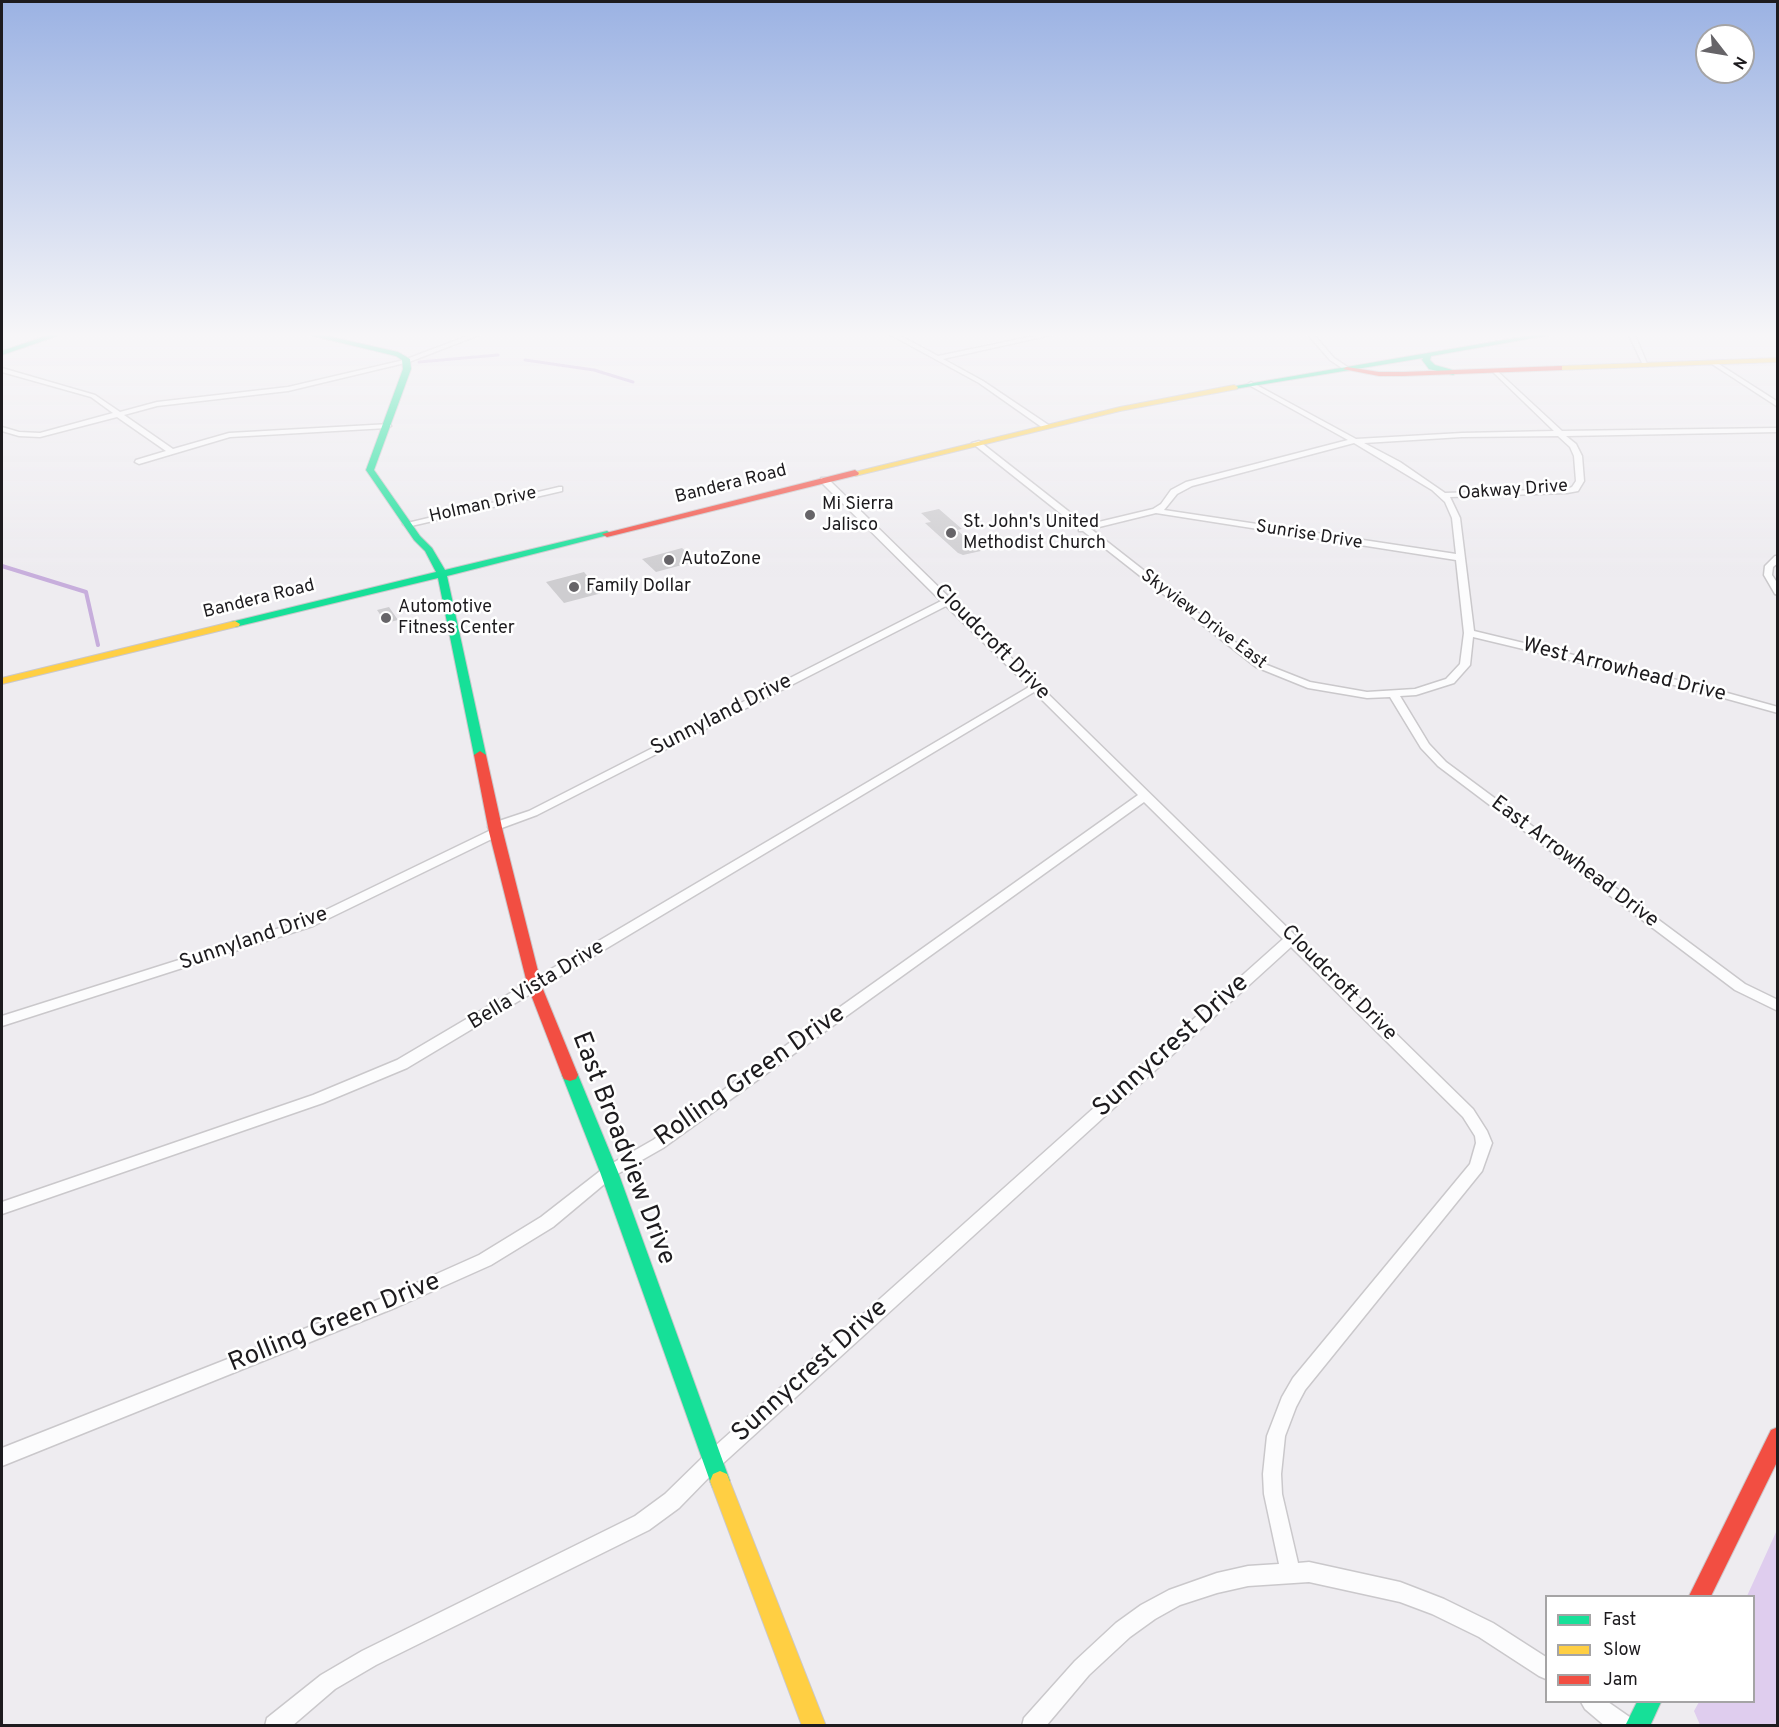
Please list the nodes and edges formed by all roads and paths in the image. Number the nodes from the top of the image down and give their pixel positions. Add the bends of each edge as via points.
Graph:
1 (112, 416) edge
2 (120, 416) edge
3 (391, 416) edge
4 (1031, 416) edge
5 (1097, 416) edge
6 (1308, 416) edge
7 (1543, 416) edge
8 (387, 426) junction
9 (1046, 426) junction
10 (2, 429) edge
11 (1778, 430) edge
12 (1563, 434) junction
13 (1354, 441) junction
14 (976, 443) junction
15 (172, 452) junction
16 (139, 462) dead end
17 (824, 480) junction
18 (559, 489) dead end
19 (1443, 495) junction
20 (1156, 511) junction
21 (407, 524) junction
22 (1082, 529) junction
23 (1462, 558) junction
24 (1778, 558) edge
25 (442, 574) junction
26 (1778, 592) edge
27 (948, 601) junction
28 (1469, 633) junction
29 (2, 681) edge
30 (1036, 687) junction
31 (1394, 695) junction
32 (1778, 710) edge
33 (1146, 795) junction
34 (495, 830) junction
35 (1292, 939) junction
36 (535, 987) junction
37 (1778, 1006) edge
38 (2, 1021) edge
39 (609, 1172) junction
40 (2, 1208) edge
41 (1778, 1437) edge
42 (2, 1457) edge
43 (712, 1461) junction
44 (1290, 1572) junction
45 (1700, 1595) edge
46 (1545, 1668) edge
47 (1595, 1703) edge
48 (1648, 1703) edge
49 (275, 1725) edge
50 (814, 1725) edge
51 (1032, 1725) edge
52 (1623, 1725) edge
53 (1637, 1725) edge

1 - 10 street via 40,435
2 - 15 street
3 - 8 main road
4 - 9 street
5 - 9 main road, Bandera Road
6 - 13 street
7 - 12 street, Oakway Drive
8 - 15 street via 229,435
8 - 21 main road, East Broadview Drive via 370,470
9 - 14 main road, Bandera Road
11 - 12 street
12 - 13 street
12 - 19 street, Oakway Drive via 1578,456 1581,477 1575,489
13 - 19 street
13 - 20 street via 1189,484 1174,492
14 - 17 main road, Bandera Road
14 - 22 street, Skyview Drive East
15 - 16 street
17 - 25 main road, Bandera Road
17 - 27 street, Cloudcroft Drive
18 - 21 street, Holman Drive
19 - 23 street, Skyview Drive East via 1456,518
20 - 22 street
20 - 23 street, Sunrise Drive
21 - 25 main road, East Broadview Drive via 429,550
22 - 31 street, Skyview Drive East via 1259,665 1287,678 1336,691
23 - 28 street, Skyview Drive East
24 - 26 street via 1769,566 1768,574
25 - 29 main road, Bandera Road
25 - 34 main road, East Broadview Drive
27 - 30 street, Cloudcroft Drive
27 - 34 street, Sunnyland Drive
28 - 31 street, Skyview Drive East via 1465,665 1450,681 1428,690
28 - 32 street, West Arrowhead Drive
30 - 33 street, Cloudcroft Drive
30 - 36 street, Bella Vista Drive
31 - 37 street, East Arrowhead Drive via 1425,746 1442,764 1740,987
33 - 35 street, Cloudcroft Drive
33 - 39 street, Rolling Green Drive via 658,1144
34 - 36 main road, East Broadview Drive
34 - 38 street, Sunnyland Drive via 309,924
35 - 43 street, Sunnycrest Drive
35 - 44 street, Cloudcroft Drive via 1468,1113 1484,1143 1478,1167 1299,1384 1288,1403 1276,1436 1272,1474
36 - 39 main road, East Broadview Drive
36 - 40 street, Bella Vista Drive via 419,1054 318,1099
39 - 42 street, Rolling Green Drive via 547,1222 448,1278
39 - 43 main road, East Broadview Drive
41 - 45 main road
43 - 49 street, Sunnycrest Drive via 672,1501 642,1523 369,1658 328,1683
43 - 50 main road, East Broadview Drive
44 - 46 street via 1363,1582 1437,1606 1486,1630
44 - 51 street via 1217,1583 1176,1597 1149,1612 1082,1668
47 - 52 street
48 - 53 main road

